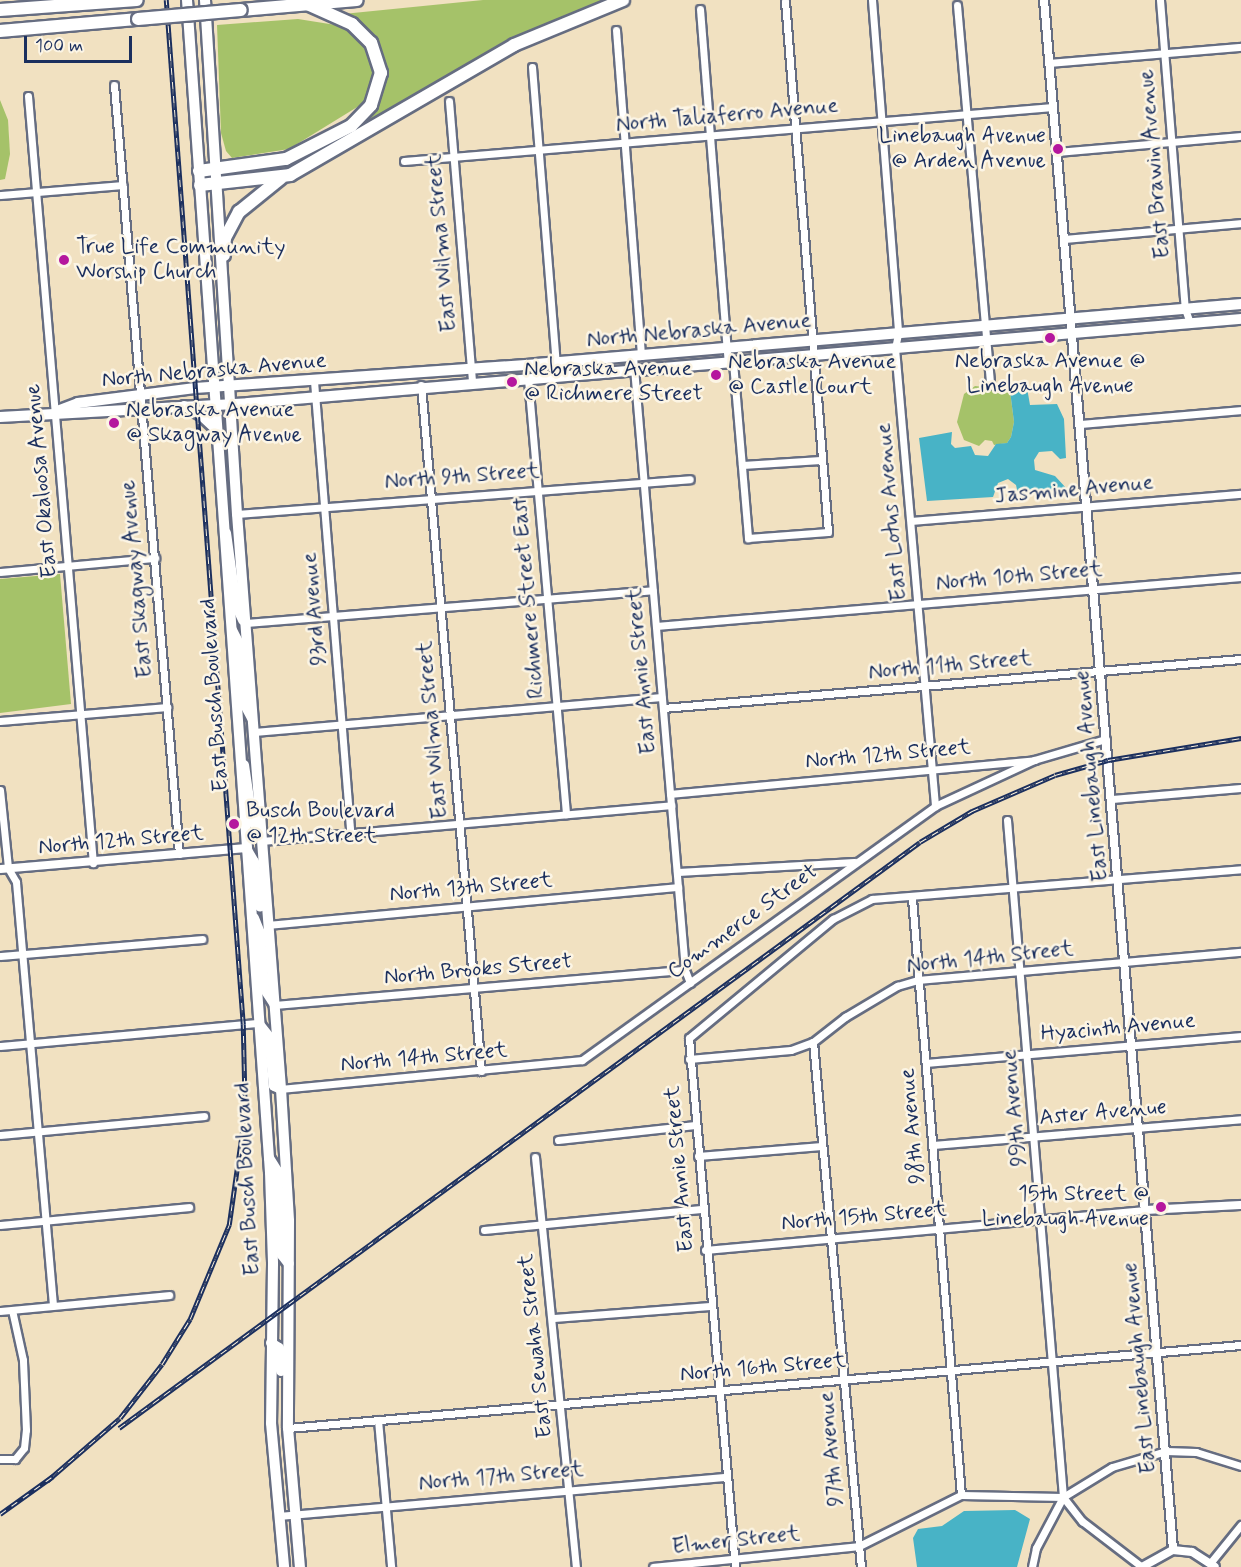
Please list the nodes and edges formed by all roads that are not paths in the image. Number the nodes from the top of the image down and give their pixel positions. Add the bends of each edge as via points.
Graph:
1 (137, 0) edge
2 (187, 0) edge
3 (205, 0) edge
4 (357, 0) edge
5 (623, 0) edge
6 (872, 0) edge
7 (1044, 0) edge
8 (1160, 0) edge
9 (785, 1) edge
10 (307, 4) junction
11 (957, 6) dead end
12 (699, 9) dead end
13 (0, 10) edge
14 (616, 30) dead end
15 (0, 31) edge
16 (1241, 47) edge
17 (1164, 54) junction
18 (1049, 63) junction
19 (532, 67) dead end
20 (114, 85) dead end
21 (28, 96) dead end
22 (449, 101) dead end
23 (1053, 107) junction
24 (967, 114) junction
25 (882, 121) junction
26 (795, 128) junction
27 (710, 136) junction
28 (1241, 136) edge
29 (1172, 142) junction
30 (625, 143) junction
31 (539, 150) junction
32 (1057, 152) junction
33 (453, 157) junction
34 (404, 161) dead end
35 (217, 170) junction
36 (199, 171) junction
37 (283, 177) junction
38 (218, 183) junction
39 (123, 185) junction
40 (200, 185) junction
41 (36, 192) junction
42 (0, 195) edge
43 (1241, 222) edge
44 (1179, 228) junction
45 (1065, 238) junction
46 (224, 255) junction
47 (1241, 304) edge
48 (1185, 309) junction
49 (1070, 319) junction
50 (1241, 319) edge
51 (1190, 323) junction
52 (985, 326) junction
53 (1071, 333) junction
54 (898, 334) junction
55 (986, 340) junction
56 (813, 341) junction
57 (727, 348) junction
58 (895, 348) junction
59 (814, 355) junction
60 (637, 356) junction
61 (731, 362) junction
62 (556, 363) junction
63 (471, 369) junction
64 (634, 370) junction
65 (404, 373) junction
66 (557, 377) junction
67 (528, 379) junction
68 (314, 381) junction
69 (472, 382) junction
70 (421, 385) junction
71 (990, 385) dead end
72 (215, 388) junction
73 (231, 388) junction
74 (365, 391) junction
75 (139, 395) junction
76 (315, 397) junction
77 (215, 403) junction
78 (232, 404) junction
79 (180, 405) junction
80 (139, 409) junction
81 (1241, 411) edge
82 (54, 412) junction
83 (0, 417) edge
84 (1080, 424) junction
85 (217, 430) junction
86 (821, 460) junction
87 (742, 465) junction
88 (690, 479) dead end
89 (644, 482) junction
90 (538, 489) junction
91 (1241, 494) edge
92 (432, 498) junction
93 (324, 506) junction
94 (1087, 507) junction
95 (220, 513) junction
96 (237, 513) junction
97 (911, 521) junction
98 (155, 558) junction
99 (68, 565) junction
100 (0, 572) edge
101 (1241, 577) edge
102 (1093, 589) junction
103 (653, 590) junction
104 (547, 598) junction
105 (918, 603) junction
106 (441, 607) junction
107 (334, 616) junction
108 (246, 623) junction
109 (229, 626) junction
110 (656, 626) junction
111 (1241, 659) edge
112 (1101, 671) junction
113 (924, 686) junction
114 (662, 697) junction
115 (167, 706) junction
116 (556, 706) junction
117 (663, 708) junction
118 (81, 714) junction
119 (450, 715) junction
120 (0, 721) edge
121 (343, 725) junction
122 (254, 727) junction
123 (1106, 739) junction
124 (239, 750) junction
125 (1034, 760) junction
126 (932, 769) junction
127 (1241, 788) edge
128 (0, 790) edge
129 (670, 794) junction
130 (1112, 799) junction
131 (671, 805) junction
132 (935, 806) junction
133 (566, 814) junction
134 (1007, 820) dead end
135 (459, 824) junction
136 (350, 833) junction
137 (262, 841) junction
138 (246, 848) junction
139 (179, 854) junction
140 (855, 862) junction
141 (93, 863) junction
142 (4, 869) edge
143 (1241, 869) edge
144 (677, 872) junction
145 (1119, 880) junction
146 (678, 887) junction
147 (1014, 889) junction
148 (912, 898) junction
149 (467, 907) junction
150 (250, 910) junction
151 (268, 925) junction
152 (202, 939) dead end
153 (1241, 952) edge
154 (23, 955) junction
155 (0, 956) edge
156 (1125, 962) junction
157 (685, 970) junction
158 (1022, 972) junction
159 (918, 980) junction
160 (690, 983) junction
161 (474, 989) junction
162 (275, 1005) junction
163 (259, 1023) junction
164 (1241, 1036) edge
165 (813, 1042) junction
166 (30, 1043) junction
167 (1131, 1045) junction
168 (0, 1046) edge
169 (1028, 1054) junction
170 (689, 1059) junction
171 (926, 1063) junction
172 (570, 1064) joint
173 (481, 1071) junction
174 (281, 1089) junction
175 (204, 1116) dead end
176 (1241, 1119) edge
177 (695, 1125) junction
178 (1138, 1128) junction
179 (38, 1132) junction
180 (0, 1136) edge
181 (1035, 1136) junction
182 (558, 1140) dead end
183 (933, 1145) junction
184 (822, 1146) junction
185 (698, 1156) junction
186 (535, 1157) dead end
187 (268, 1158) junction
188 (1241, 1205) edge
189 (189, 1207) dead end
190 (701, 1209) junction
191 (1145, 1210) junction
192 (1042, 1220) junction
193 (46, 1221) junction
194 (540, 1224) junction
195 (0, 1225) edge
196 (939, 1228) junction
197 (484, 1230) dead end
198 (832, 1238) junction
199 (705, 1250) junction
200 (290, 1264) junction
201 (169, 1295) dead end
202 (53, 1305) junction
203 (710, 1306) junction
204 (12, 1310) junction
205 (0, 1311) edge
206 (554, 1318) junction
207 (271, 1343) junction
208 (1241, 1345) edge
209 (1157, 1350) junction
210 (1053, 1360) junction
211 (950, 1370) junction
212 (844, 1379) junction
213 (719, 1390) junction
214 (562, 1402) junction
215 (288, 1408) junction
216 (378, 1420) junction
217 (288, 1428) junction
218 (1166, 1451) junction
219 (0, 1459) edge
220 (1241, 1466) edge
221 (726, 1477) junction
222 (569, 1488) junction
223 (961, 1495) junction
224 (1063, 1497) junction
225 (385, 1505) junction
226 (296, 1514) junction
227 (279, 1516) junction
228 (1241, 1526) edge
229 (859, 1546) junction
230 (1173, 1550) junction
231 (735, 1563) edge
232 (1213, 1564) edge
233 (284, 1567) edge
234 (300, 1567) edge
235 (391, 1567) edge
236 (576, 1567) edge
237 (653, 1567) edge
238 (861, 1567) edge
239 (1032, 1567) edge
240 (1142, 1567) edge

1 - 13 highway
2 - 36 main road, East Busch Boulevard
3 - 35 main road, East Busch Boulevard
4 - 10 highway
5 - 37 highway via 514,45
6 - 25 street, East Lotus Avenue
7 - 18 street, East Linebaugh Avenue
8 - 17 street, East Brawin Avenue
9 - 26 street
10 - 15 highway, bridge
10 - 35 highway via 352,24 371,42 381,73 371,105 351,126 296,155 267,165
11 - 24 street
12 - 27 street
14 - 30 street, East Annie Street
16 - 17 street
17 - 18 street
17 - 29 street, East Brawin Avenue
18 - 23 street, East Linebaugh Avenue
19 - 31 street
20 - 39 street, East Skagway Avenue
21 - 41 street, East Okaloosa Avenue
22 - 33 street, East Wilma Street
23 - 24 street, North Taliaferro Avenue
23 - 32 street, East Linebaugh Avenue
24 - 25 street, North Taliaferro Avenue
24 - 52 street
25 - 26 street, North Taliaferro Avenue
25 - 54 street, East Lotus Avenue
26 - 27 street, North Taliaferro Avenue
26 - 56 street
27 - 30 street, North Taliaferro Avenue
27 - 57 street
28 - 29 street
29 - 32 street
29 - 44 street, East Brawin Avenue
30 - 31 street, North Taliaferro Avenue
30 - 60 street, East Annie Street
31 - 33 street, North Taliaferro Avenue
31 - 62 street
32 - 45 street, East Linebaugh Avenue
33 - 34 street, North Taliaferro Avenue
33 - 63 street, East Wilma Street
35 - 36 highway
35 - 38 main road, East Busch Boulevard
36 - 40 main road, East Busch Boulevard
37 - 38 highway
37 - 46 highway via 239,212 225,238
38 - 40 highway
38 - 46 main road, East Busch Boulevard
39 - 41 street
39 - 75 street, East Skagway Avenue
40 - 72 main road, East Busch Boulevard
41 - 42 street
41 - 82 street, East Okaloosa Avenue
43 - 44 street
44 - 45 street
44 - 48 street, East Brawin Avenue
45 - 49 street, East Linebaugh Avenue
46 - 73 main road, East Busch Boulevard
47 - 48 main road, North Nebraska Avenue
48 - 49 main road, North Nebraska Avenue
48 - 51 street, East Brawin Avenue
49 - 52 main road, North Nebraska Avenue
49 - 53 street, East Linebaugh Avenue
50 - 51 main road, North Nebraska Avenue
51 - 53 main road, North Nebraska Avenue
52 - 54 main road, North Nebraska Avenue
52 - 55 street
53 - 55 main road, North Nebraska Avenue
53 - 84 street, East Linebaugh Avenue
54 - 56 main road, North Nebraska Avenue
54 - 58 street, East Lotus Avenue
55 - 58 main road, North Nebraska Avenue
55 - 71 street
56 - 57 main road, North Nebraska Avenue
56 - 59 street
57 - 60 main road, North Nebraska Avenue
57 - 61 street
58 - 59 main road, North Nebraska Avenue
58 - 97 street, East Lotus Avenue
59 - 61 main road, North Nebraska Avenue
59 - 86 street
60 - 62 main road, North Nebraska Avenue
60 - 64 street, East Annie Street
61 - 64 main road, North Nebraska Avenue
61 - 87 street
62 - 63 main road, North Nebraska Avenue
62 - 66 street
63 - 65 main road, North Nebraska Avenue
63 - 69 street, East Wilma Street
64 - 66 main road, North Nebraska Avenue
64 - 89 street, East Annie Street
65 - 68 main road, North Nebraska Avenue
65 - 74 main road via 399,380 370,386
66 - 67 main road, North Nebraska Avenue
67 - 69 main road, North Nebraska Avenue
67 - 90 street, Richmere Street East
68 - 73 main road, North Nebraska Avenue
68 - 76 street, 93rd Avenue
69 - 70 main road, North Nebraska Avenue
70 - 74 main road, North Nebraska Avenue
70 - 92 street, East Wilma Street
72 - 73 main road, North Nebraska Avenue
72 - 75 main road, North Nebraska Avenue
72 - 77 main road, East Busch Boulevard
73 - 78 main road, East Busch Boulevard
74 - 76 main road, North Nebraska Avenue
75 - 80 street, East Skagway Avenue
75 - 82 main road, North Nebraska Avenue via 78,403
76 - 78 main road, North Nebraska Avenue
76 - 93 street, 93rd Avenue
77 - 78 main road, North Nebraska Avenue
77 - 79 main road, North Nebraska Avenue
77 - 85 main road, East Busch Boulevard
78 - 96 main road, East Busch Boulevard
79 - 80 main road, North Nebraska Avenue
79 - 85 main road via 201,415
80 - 82 main road, North Nebraska Avenue
80 - 98 street, East Skagway Avenue
81 - 84 street
82 - 83 main road, North Nebraska Avenue
82 - 99 street, East Okaloosa Avenue
84 - 94 street, East Linebaugh Avenue
85 - 95 main road, East Busch Boulevard
86 - 87 street
86 - 87 street via 828,532 748,538
88 - 89 street, North 9th Street
89 - 90 street, North 9th Street
89 - 103 street, East Annie Street
90 - 92 street, North 9th Street
90 - 104 street, Richmere Street East
91 - 94 street, Jasmine Avenue
92 - 93 street, North 9th Street
92 - 106 street, East Wilma Street
93 - 96 street, North 9th Street
93 - 107 street, 93rd Avenue
94 - 97 street, Jasmine Avenue
94 - 102 street, East Linebaugh Avenue
95 - 108 main road via 231,547 236,605
95 - 109 main road, East Busch Boulevard
96 - 108 main road, East Busch Boulevard
97 - 105 street, East Lotus Avenue
98 - 99 street
98 - 115 street, East Skagway Avenue
99 - 100 street
99 - 118 street, East Okaloosa Avenue
101 - 102 street, North 10th Street
102 - 105 street, North 10th Street
102 - 112 street, East Linebaugh Avenue
103 - 104 street
103 - 110 street, East Annie Street
104 - 106 street
104 - 116 street, Richmere Street East
105 - 110 street, North 10th Street
105 - 113 street, East Lotus Avenue
106 - 107 street
106 - 119 street, East Wilma Street
107 - 108 street
107 - 121 street, 93rd Avenue
108 - 122 main road, East Busch Boulevard
109 - 122 main road via 239,644 244,705
109 - 124 main road, East Busch Boulevard
110 - 114 street, East Annie Street
111 - 112 street, North 11th Street
112 - 113 street, North 11th Street
112 - 123 street, East Linebaugh Avenue
113 - 117 street, North 11th Street
113 - 126 street, East Lotus Avenue
114 - 116 street
114 - 117 street, East Annie Street
115 - 118 street
115 - 139 street, East Skagway Avenue
116 - 119 street
116 - 133 street, Richmere Street East
117 - 129 street, East Annie Street
118 - 120 street
118 - 141 street, East Okaloosa Avenue
119 - 121 street
119 - 135 street, East Wilma Street
121 - 122 street
121 - 136 street, 93rd Avenue
122 - 137 main road, East Busch Boulevard
123 - 125 street, North 12th Street
123 - 130 street, East Linebaugh Avenue
124 - 137 main road via 248,778 252,819
124 - 138 main road, East Busch Boulevard
125 - 126 street, North 12th Street
125 - 132 street, Commerce Street
126 - 129 street, North 12th Street
126 - 132 street, East Lotus Avenue
127 - 130 street
128 - 142 street
129 - 131 street, East Annie Street
130 - 145 street, East Linebaugh Avenue
131 - 133 street
131 - 144 street, East Annie Street
132 - 140 street, Commerce Street
133 - 135 street
134 - 147 street, 99th Avenue
135 - 136 street
135 - 149 street, East Wilma Street
136 - 137 street
137 - 151 main road, East Busch Boulevard
138 - 139 street, North 12th Street
138 - 150 main road, East Busch Boulevard
138 - 151 main road via 254,862 260,915
139 - 141 street, North 12th Street
140 - 144 street
140 - 160 street, Commerce Street
141 - 142 street, North 12th Street
142 - 154 street via 16,882
143 - 145 street
144 - 146 street, East Annie Street
145 - 147 street
145 - 156 street, East Linebaugh Avenue
146 - 149 street, North 13th Street
146 - 157 street, East Annie Street
147 - 148 street
147 - 158 street, 99th Avenue
148 - 159 street, 98th Avenue
148 - 170 street, East Annie Street via 872,899 833,919 689,1038
149 - 151 street, North 13th Street
149 - 161 street, East Wilma Street
150 - 162 main road via 260,933 264,988
150 - 163 main road, East Busch Boulevard
151 - 162 main road, East Busch Boulevard
152 - 154 street
153 - 156 street, North 14th Street
154 - 155 street
154 - 166 street
156 - 158 street, North 14th Street
156 - 167 street, East Linebaugh Avenue
157 - 160 street, East Annie Street
157 - 161 street, North Brooks Street
158 - 159 street, North 14th Street
158 - 169 street, 99th Avenue
159 - 165 street, North 14th Street via 897,986 845,1017
159 - 171 street, 98th Avenue
160 - 172 street, Commerce Street via 593,1055
161 - 162 street, North Brooks Street
161 - 173 street, East Wilma Street
162 - 174 main road, East Busch Boulevard
163 - 166 street
163 - 174 main road via 270,1042 273,1084
163 - 187 main road, East Busch Boulevard
164 - 167 street, Hyacinth Avenue
165 - 170 street, North 14th Street via 791,1050
165 - 184 street, 97th Avenue
166 - 168 street
166 - 179 street
167 - 169 street, Hyacinth Avenue
167 - 178 street, East Linebaugh Avenue
169 - 171 street, Hyacinth Avenue
169 - 181 street, 99th Avenue
170 - 177 street, East Annie Street
171 - 183 street, 98th Avenue
172 - 173 street, North 14th Street
173 - 174 street, North 14th Street
174 - 200 main road, East Busch Boulevard
175 - 179 street
176 - 178 street, Aster Avenue
177 - 182 street
177 - 185 street, East Annie Street
178 - 181 street, Aster Avenue
178 - 191 street, East Linebaugh Avenue
179 - 180 street
179 - 193 street
181 - 183 street, Aster Avenue
181 - 192 street, 99th Avenue
183 - 196 street, 98th Avenue
184 - 185 street
184 - 198 street, 97th Avenue
185 - 190 street, East Annie Street
186 - 194 street, East Sewaha Street
187 - 200 main road via 277,1171 282,1255
187 - 207 main road, East Busch Boulevard via 273,1264
188 - 191 street, North 15th Street
189 - 193 street
190 - 194 street
190 - 199 street, East Annie Street
191 - 192 street, North 15th Street
191 - 209 street, East Linebaugh Avenue
192 - 196 street, North 15th Street
192 - 210 street, 99th Avenue
193 - 195 street
193 - 202 street
194 - 197 street
194 - 206 street, East Sewaha Street
196 - 198 street, North 15th Street
196 - 211 street, 98th Avenue
198 - 199 street, North 15th Street
198 - 212 street, 97th Avenue
199 - 203 street, East Annie Street
200 - 215 main road, East Busch Boulevard
201 - 202 street
202 - 204 street
203 - 206 street
203 - 213 street, East Annie Street
204 - 205 street
204 - 219 street via 23,1360 26,1430 24,1448 15,1459
206 - 214 street, East Sewaha Street
207 - 215 main road via 279,1348 282,1400
207 - 227 main road, East Busch Boulevard via 271,1423
208 - 209 street, North 16th Street
209 - 210 street, North 16th Street
209 - 218 street, East Linebaugh Avenue
210 - 211 street, North 16th Street
210 - 224 street, 99th Avenue
211 - 212 street, North 16th Street
211 - 223 street, 98th Avenue
212 - 213 street, North 16th Street
212 - 229 street, 97th Avenue
213 - 214 street, North 16th Street
213 - 221 street, East Annie Street
214 - 216 street, North 16th Street
214 - 222 street, East Sewaha Street
215 - 217 main road, East Busch Boulevard
216 - 217 street, North 16th Street
216 - 225 street
217 - 226 main road, East Busch Boulevard
218 - 220 street via 1196,1452
218 - 224 street via 1112,1467
218 - 230 street, East Linebaugh Avenue
221 - 222 street, North 17th Street
221 - 231 street, East Annie Street
222 - 225 street, North 17th Street
222 - 236 street, East Sewaha Street
223 - 224 street, Elmer Street
223 - 229 street, Elmer Street
224 - 239 street via 1036,1548
224 - 240 street via 1082,1521
225 - 226 street, North 17th Street
225 - 235 street
226 - 227 street, North 17th Street
226 - 234 main road, East Busch Boulevard
227 - 233 main road, East Busch Boulevard
228 - 232 street
229 - 231 street, Elmer Street
229 - 238 street, 97th Avenue
230 - 232 street via 1192,1552
230 - 240 street
231 - 237 street, Elmer Street

